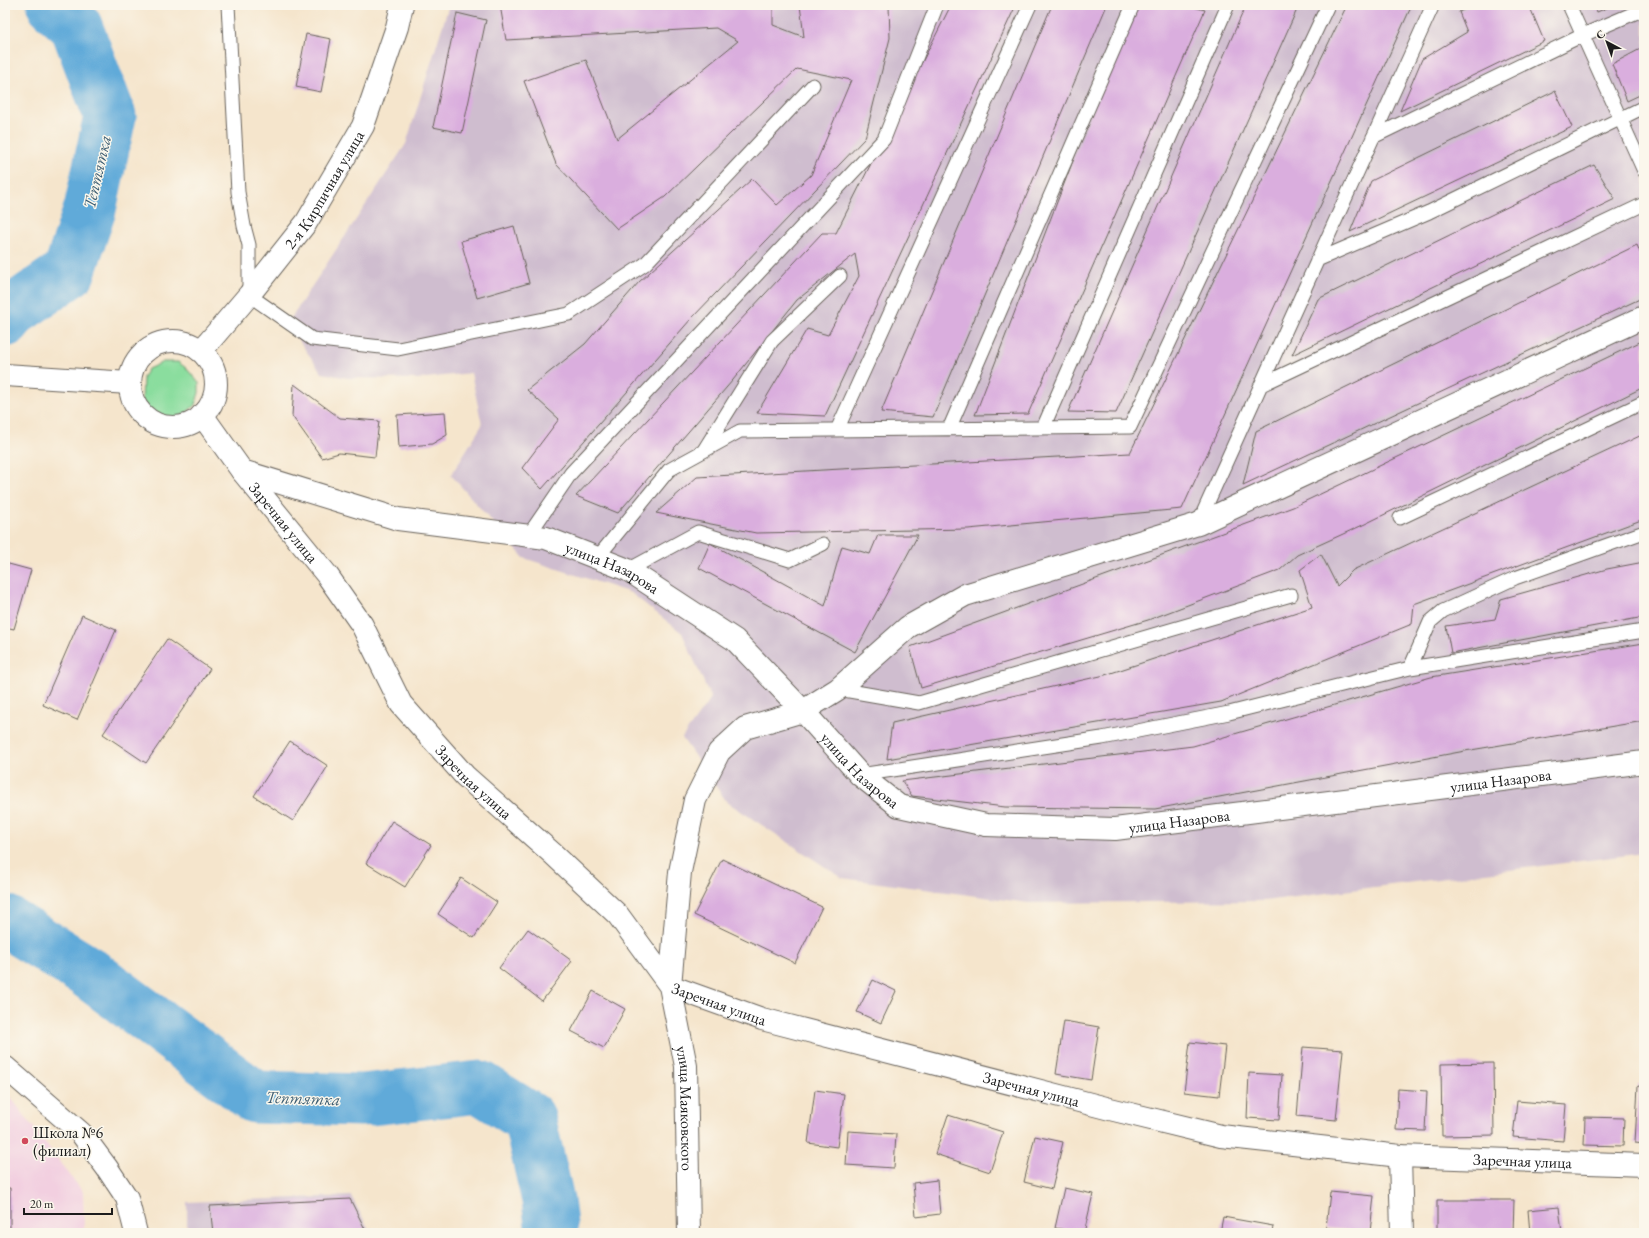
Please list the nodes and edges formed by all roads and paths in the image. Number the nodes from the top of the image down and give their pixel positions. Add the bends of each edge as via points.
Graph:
1 (228, 5) edge
2 (402, 5) edge
3 (937, 5) edge
4 (1030, 5) edge
5 (1133, 5) edge
6 (1228, 5) edge
7 (1328, 5) edge
8 (1432, 5) edge
9 (1569, 5) edge
10 (1644, 9) edge
11 (1583, 36) junction
12 (813, 85) dead end
13 (1644, 107) edge
14 (1620, 119) junction
15 (1373, 137) junction
16 (1644, 171) edge
17 (1644, 204) edge
18 (1318, 260) junction
19 (840, 276) dead end
20 (249, 295) junction
21 (1644, 317) edge
22 (202, 350) junction
23 (5, 375) edge
24 (128, 383) junction
25 (1261, 385) junction
26 (1644, 402) edge
27 (202, 415) junction
28 (1043, 428) junction
29 (949, 429) junction
30 (837, 430) junction
31 (704, 451) junction
32 (242, 471) junction
33 (1400, 518) dead end
34 (1198, 524) junction
35 (1644, 532) edge
36 (528, 536) junction
37 (823, 544) dead end
38 (597, 558) junction
39 (628, 570) junction
40 (1291, 595) dead end
41 (1644, 631) edge
42 (1410, 668) junction
43 (838, 689) junction
44 (803, 711) junction
45 (1644, 762) edge
46 (860, 775) junction
47 (670, 986) junction
48 (5, 1067) edge
49 (1400, 1156) junction
50 (1644, 1165) edge
51 (136, 1233) edge
52 (689, 1233) edge
53 (1402, 1233) edge

1 - 20 lane via 238,192 249,245
2 - 20 street, 2-я Кирпичная улица via 363,126 306,222
3 - 36 lane via 884,139 571,473
4 - 30 lane
5 - 29 lane
6 - 28 lane
7 - 28 lane via 1130,426
8 - 15 lane
9 - 11 lane
10 - 11 lane
11 - 14 lane
11 - 15 lane
12 - 20 lane via 645,264 569,314 398,349 312,339
13 - 14 lane
14 - 16 lane
14 - 18 lane via 1429,212
15 - 18 lane
17 - 25 lane
18 - 25 lane
19 - 31 lane via 772,341
20 - 22 street, 2-я Кирпичная улица
21 - 34 street
22 - 24 street via 186,342 166,341 151,346 136,360
22 - 27 street via 216,378 215,394 207,411
23 - 24 street
24 - 27 street via 132,401 147,420 170,428 190,424
25 - 34 lane
26 - 33 lane
27 - 32 street, Заречная улица
28 - 29 lane
29 - 30 lane
30 - 31 lane via 740,431
31 - 38 lane via 669,470
32 - 36 street, улица Назарова via 398,519
32 - 47 street, Заречная улица via 327,575 362,625 401,704 465,776 618,915
34 - 43 street via 965,595 908,627
35 - 42 lane via 1515,578 1443,610 1430,622
36 - 38 street, улица Назарова via 546,538
37 - 39 lane via 790,560 698,532
38 - 39 street, улица Назарова
39 - 44 street, улица Назарова via 735,640
40 - 43 lane via 918,703
41 - 42 lane
42 - 46 lane via 1229,713 1117,735
43 - 44 street
44 - 46 street, улица Назарова
44 - 47 street via 745,728 718,752 695,800 680,872
45 - 46 street, улица Назарова via 1115,829 986,825 899,806
47 - 49 street, Заречная улица via 762,1019 1214,1134
47 - 52 street, улица Маяковского via 686,1066
48 - 51 street via 80,1133 127,1198
49 - 50 street, Заречная улица
49 - 53 street

